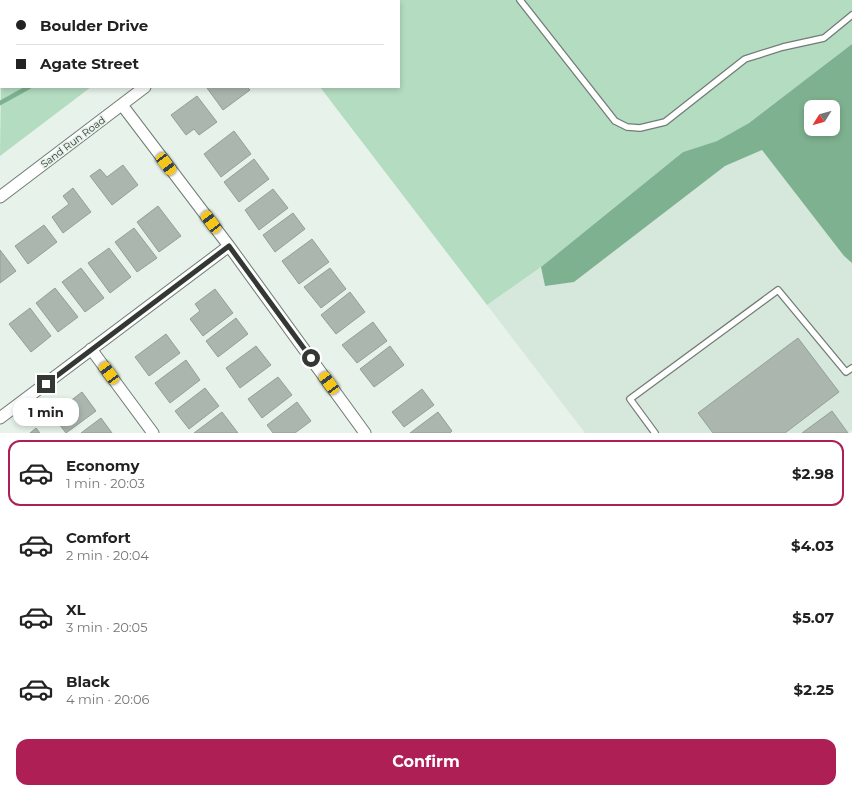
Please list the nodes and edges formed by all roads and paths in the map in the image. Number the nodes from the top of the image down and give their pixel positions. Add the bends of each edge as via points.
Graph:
1 (520, 0) edge
2 (852, 15) edge
3 (144, 88) edge
4 (122, 105) junction
5 (0, 197) edge
6 (229, 246) junction
7 (91, 349) junction
8 (852, 368) edge
9 (0, 418) edge
10 (152, 433) edge
11 (365, 433) edge
12 (655, 433) edge

1 - 2 lane via 615,121 627,127 640,128 665,122 745,59 824,38
3 - 4 street, Sand Run Road
4 - 5 street, Sand Run Road
4 - 6 street
6 - 7 street
6 - 11 street
7 - 9 street
7 - 10 street
8 - 12 lane via 846,372 778,290 630,399

